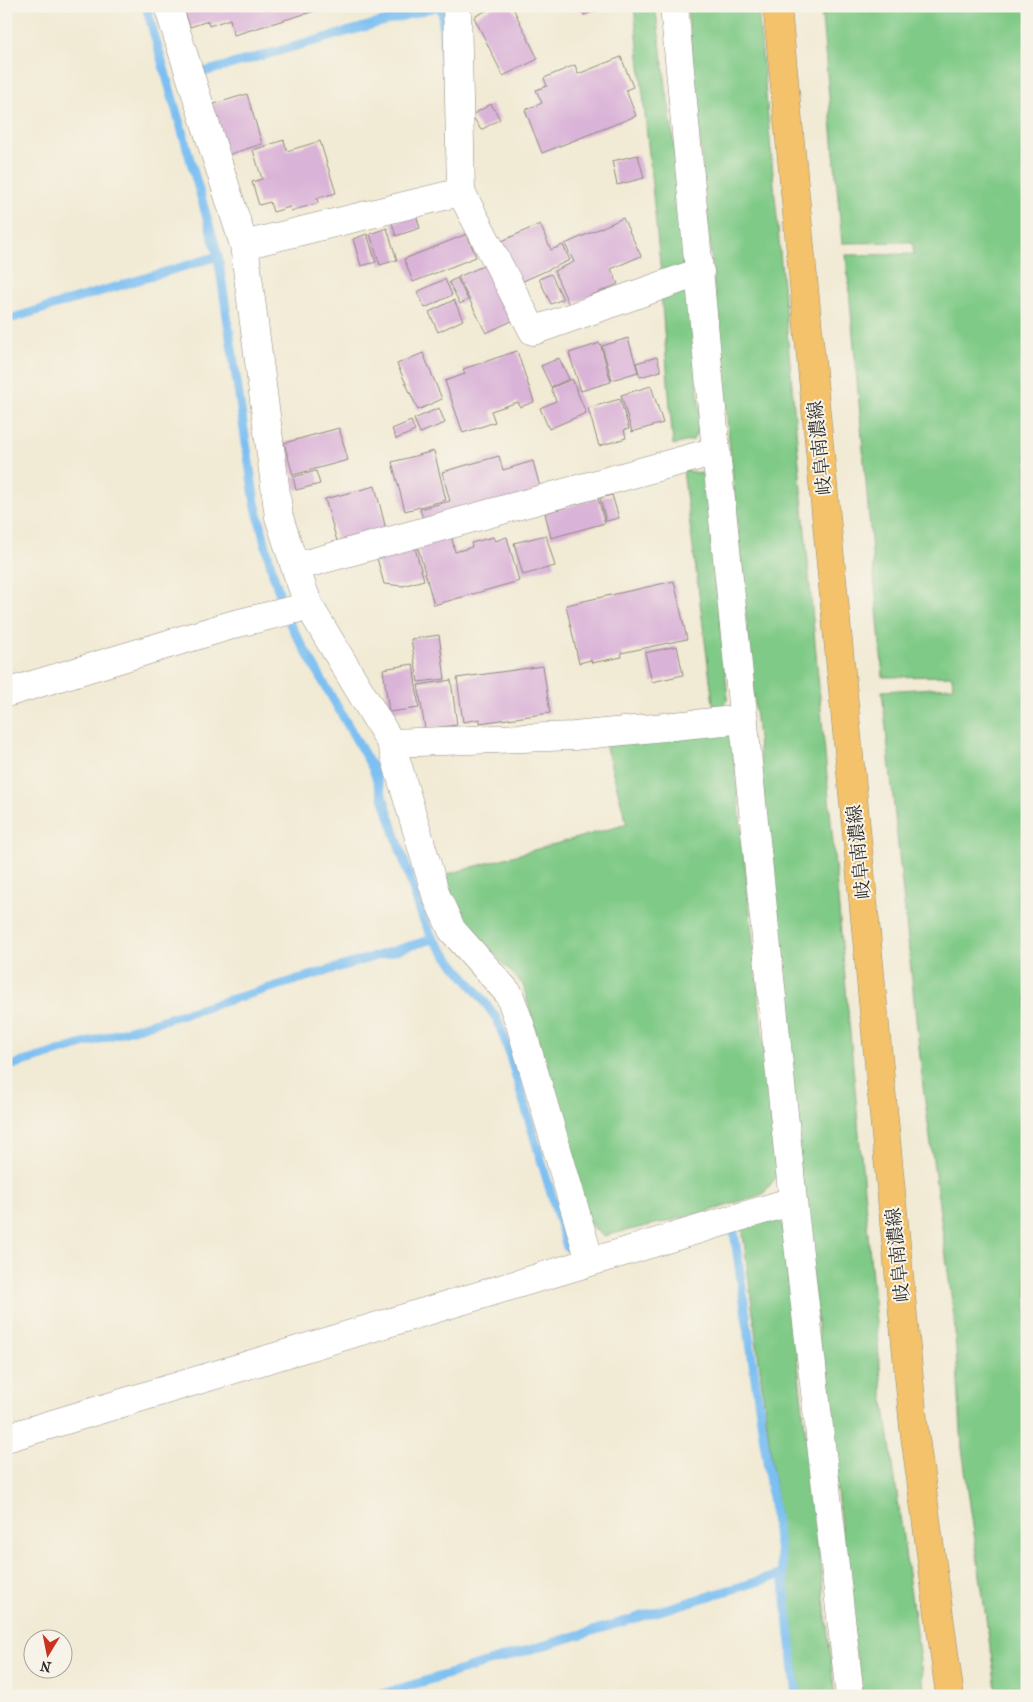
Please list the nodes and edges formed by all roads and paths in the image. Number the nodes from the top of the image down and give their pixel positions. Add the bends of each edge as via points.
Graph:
1 (168, 6) edge
2 (457, 6) edge
3 (674, 6) edge
4 (777, 6) edge
5 (461, 192) junction
6 (244, 245) junction
7 (700, 272) junction
8 (716, 451) junction
9 (294, 567) junction
10 (309, 606) junction
11 (6, 693) edge
12 (744, 718) junction
13 (391, 744) junction
14 (793, 1201) junction
15 (590, 1262) junction
16 (6, 1438) edge
17 (850, 1696) edge
18 (950, 1696) edge

1 - 6 street
2 - 5 street
3 - 7 street
4 - 18 main road, 岐阜南濃線 via 914,1429
5 - 6 street
5 - 7 street via 533,331
6 - 9 street via 279,517
7 - 8 street
8 - 9 street
8 - 12 street
9 - 10 street
10 - 11 street via 235,624
10 - 13 street
12 - 13 street via 574,736
12 - 14 street
13 - 15 street via 436,895 452,930 509,994
14 - 15 street
14 - 17 street
15 - 16 street

